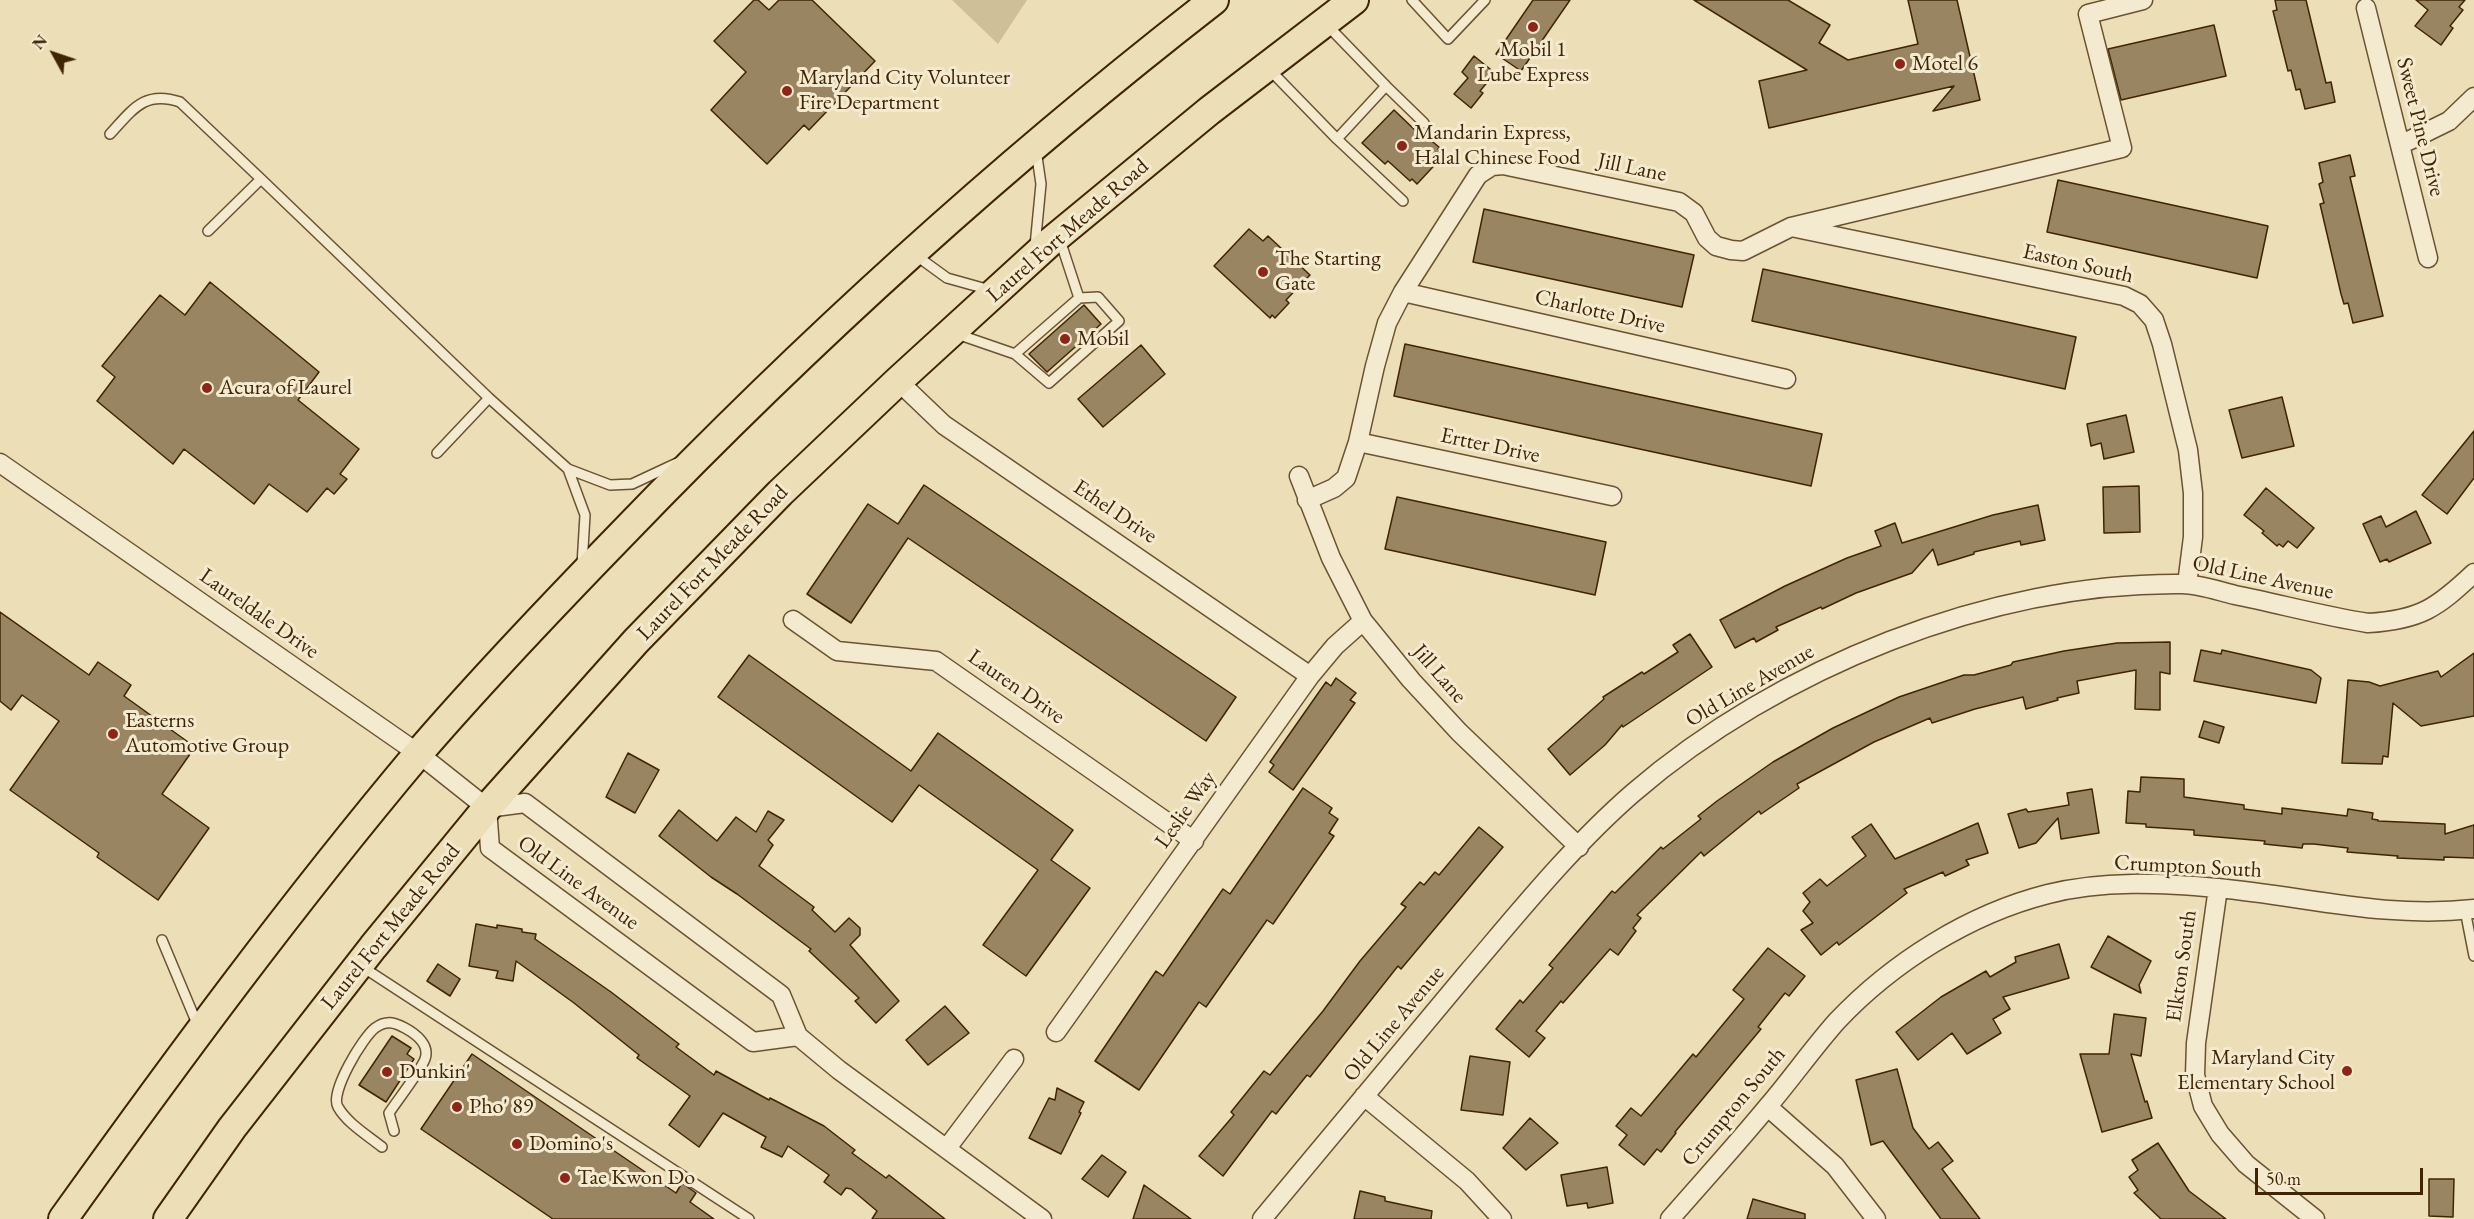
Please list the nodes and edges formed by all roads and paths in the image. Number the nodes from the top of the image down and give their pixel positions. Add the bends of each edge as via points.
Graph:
1 (1214, 0) edge
2 (1354, 0) edge
3 (1413, 0) edge
4 (1485, 0) edge
5 (2143, 0) edge
6 (2366, 8) dead end
7 (1325, 22) junction
8 (1267, 67) junction
9 (1386, 86) junction
10 (2474, 98) edge
11 (1424, 123) dead end
12 (110, 134) dead end
13 (1337, 139) junction
14 (1036, 145) junction
15 (2400, 145) junction
16 (261, 178) junction
17 (1403, 201) dead end
18 (1791, 227) junction
19 (208, 231) dead end
20 (1059, 236) junction
21 (912, 253) junction
22 (1034, 257) junction
23 (2428, 258) dead end
24 (996, 292) junction
25 (1403, 292) junction
26 (1079, 298) junction
27 (952, 332) junction
28 (1015, 354) junction
29 (1786, 379) dead end
30 (898, 381) junction
31 (489, 398) junction
32 (1358, 442) junction
33 (701, 452) junction
34 (437, 453) dead end
35 (0, 462) edge
36 (567, 469) junction
37 (1299, 476) dead end
38 (1612, 496) dead end
39 (1307, 500) junction
40 (2474, 573) edge
41 (581, 576) junction
42 (2187, 584) junction
43 (793, 620) dead end
44 (1363, 621) junction
45 (1310, 676) junction
46 (418, 754) junction
47 (487, 808) junction
48 (1194, 841) junction
49 (1578, 847) junction
50 (2218, 888) junction
51 (2470, 909) edge
52 (162, 940) dead end
53 (2474, 956) edge
54 (359, 965) junction
55 (200, 1030) junction
56 (1056, 1032) dead end
57 (798, 1036) junction
58 (1014, 1059) dead end
59 (1364, 1096) junction
60 (1768, 1107) junction
61 (394, 1131) dead end
62 (382, 1147) dead end
63 (947, 1148) junction
64 (63, 1219) edge
65 (168, 1219) edge
66 (749, 1219) edge
67 (1042, 1219) edge
68 (1262, 1219) edge
69 (1502, 1219) edge
70 (1670, 1219) edge
71 (1876, 1219) edge
72 (2315, 1219) edge

1 - 14 main road
2 - 7 main road, Laurel Fort Meade Road
3 - 4 lane via 1448,39
5 - 18 street, Jill Lane via 2088,14 2122,148
6 - 15 street, Sweet Pine Drive
7 - 8 main road, Laurel Fort Meade Road
7 - 9 lane
8 - 13 lane
8 - 20 main road, Laurel Fort Meade Road
9 - 11 lane
9 - 13 lane
10 - 15 street via 2449,121
12 - 16 lane via 144,100 164,97 180,102
13 - 17 lane
14 - 21 main road
14 - 22 lane via 1041,184
15 - 23 street, Sweet Pine Drive
16 - 19 lane
16 - 31 lane
18 - 25 street, Jill Lane via 1743,250 1731,250 1716,246 1707,238 1694,213 1679,202 1503,165 1492,166 1478,175
18 - 42 street, Easton South via 2124,296 2140,304 2154,320 2163,344 2188,450 2193,537
20 - 22 main road, Laurel Fort Meade Road
20 - 26 lane
21 - 24 lane via 947,278
21 - 33 main road
22 - 24 main road, Laurel Fort Meade Road
24 - 27 main road, Laurel Fort Meade Road
25 - 29 street, Charlotte Drive
25 - 32 street, Jill Lane via 1384,334
26 - 28 lane
26 - 28 lane via 1098,297 1119,321 1050,383
27 - 28 lane
27 - 30 main road, Laurel Fort Meade Road
30 - 45 street, Ethel Drive via 944,425
30 - 47 main road, Laurel Fort Meade Road via 780,493 636,641
31 - 34 lane
31 - 36 lane
32 - 38 street, Ertter Drive
32 - 39 street, Jill Lane via 1346,478
33 - 36 lane via 632,484 610,485
33 - 41 main road
35 - 46 street, Laureldale Drive
36 - 41 lane via 585,515
37 - 39 street, Jill Lane
39 - 44 street, Jill Lane
40 - 42 street, Old Line Avenue via 2424,613 2398,621 2368,623
41 - 46 main road
42 - 49 street, Old Line Avenue via 2071,591 1999,606 1914,632 1827,668 1762,702 1692,747 1632,794
43 - 48 street, Lauren Drive via 837,651 936,661
44 - 45 street, Leslie Way via 1335,645
44 - 49 street, Jill Lane via 1459,732
45 - 48 street, Leslie Way
46 - 47 street, Laureldale Drive
46 - 55 main road
47 - 54 main road, Laurel Fort Meade Road
47 - 57 street, Old Line Avenue via 525,803 781,995
47 - 57 street, Old Line Avenue via 490,848 753,1042
48 - 56 street, Leslie Way
49 - 59 street, Old Line Avenue
50 - 51 street, Crumpton South via 2367,909 2436,913
50 - 60 street, Crumpton South via 2126,883 2049,893 1985,915 1882,978 1837,1021
50 - 72 street, Elkton South via 2196,1043 2195,1075 2203,1106 2220,1134 2246,1164
51 - 53 lane
52 - 55 lane
54 - 65 main road, Laurel Fort Meade Road via 232,1128
54 - 66 lane
55 - 64 main road
57 - 63 street, Old Line Avenue
58 - 63 street
59 - 68 street, Old Line Avenue
59 - 69 street via 1467,1180
60 - 70 street, Crumpton South
60 - 71 street via 1835,1166
61 - 62 lane via 389,1113 426,1059 424,1044 412,1031 396,1022 387,1022 374,1029 335,1092 336,1106
63 - 67 street, Old Line Avenue

